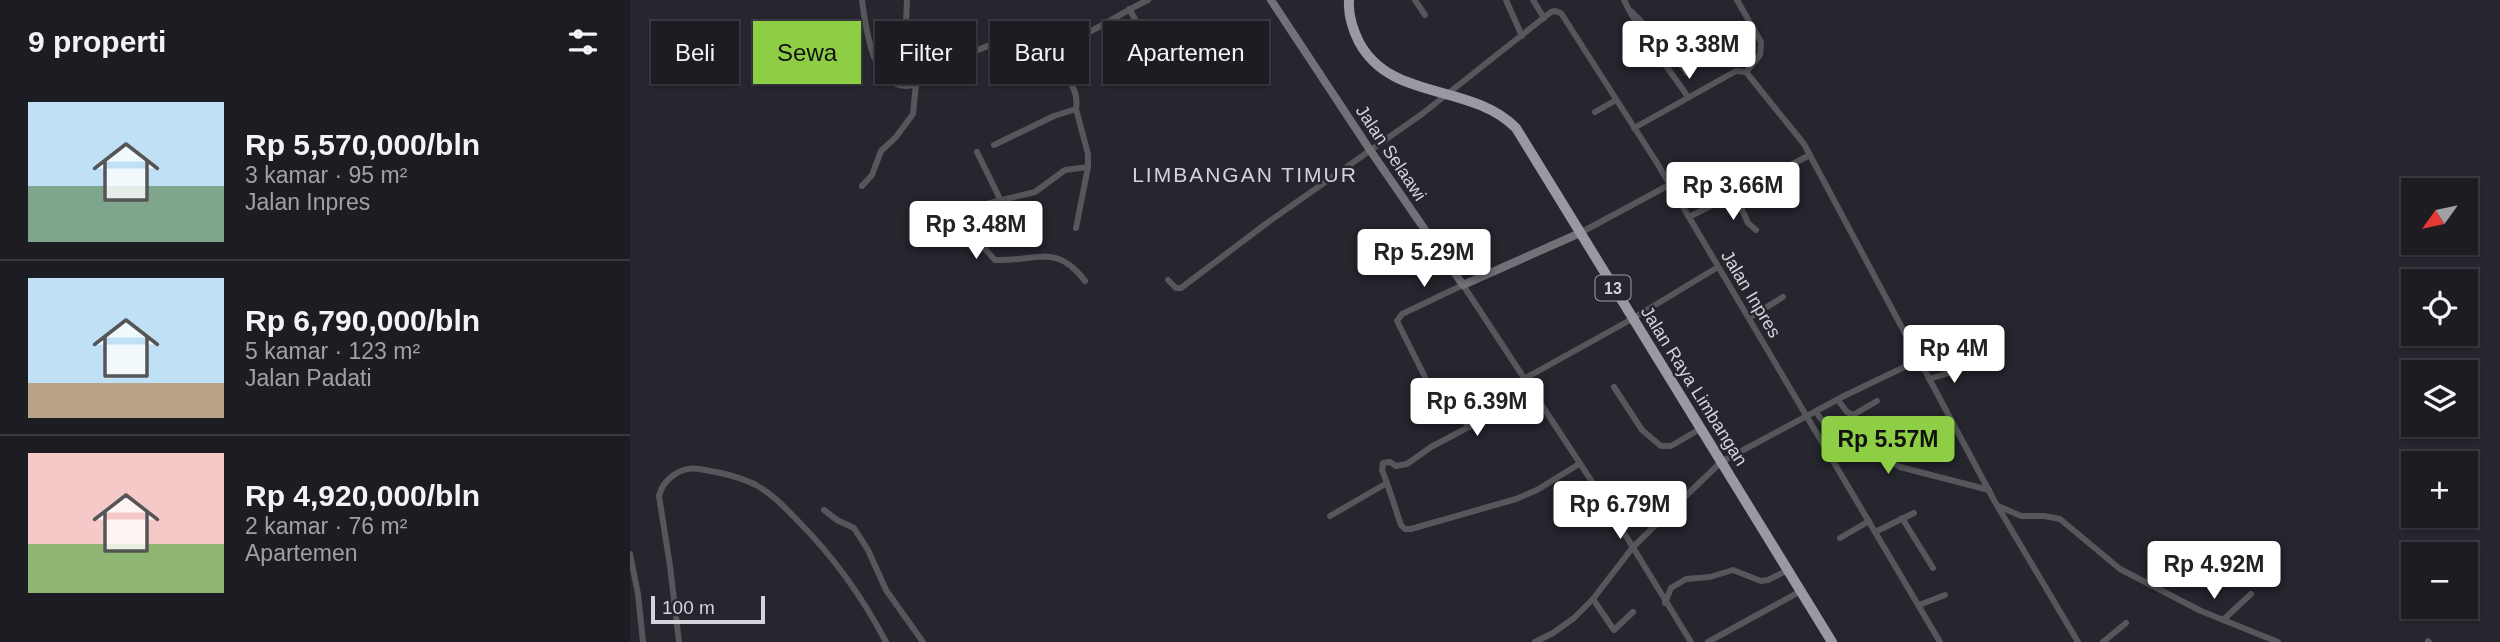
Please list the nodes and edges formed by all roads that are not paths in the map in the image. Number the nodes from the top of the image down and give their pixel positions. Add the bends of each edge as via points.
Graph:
1 (862, 0) edge
2 (907, 0) edge
3 (1148, 0) edge
4 (1271, 0) edge
5 (1349, 0) edge
6 (1415, 0) edge
7 (1506, 0) edge
8 (1533, 0) edge
9 (1625, 0) edge
10 (1737, 0) edge
11 (1140, 2) edge
12 (1129, 9) junction
13 (1629, 11) junction
14 (1425, 15) dead end
15 (1544, 18) junction
16 (906, 21) edge
17 (1136, 21) edge
18 (1089, 30) edge
19 (1522, 36) junction
20 (875, 61) edge
21 (1746, 72) junction
22 (1687, 73) dead end
23 (902, 84) edge
24 (916, 84) joint
25 (1071, 84) edge
26 (1448, 94) junction
27 (1688, 97) junction
28 (1616, 100) junction
29 (1076, 108) junction
30 (1595, 112) dead end
31 (1634, 128) junction
32 (995, 145) dead end
33 (1370, 150) junction
34 (977, 152) dead end
35 (1810, 155) junction
36 (1088, 167) junction
37 (1669, 185) junction
38 (862, 186) dead end
39 (1734, 192) junction
40 (1001, 201) junction
41 (1689, 216) junction
42 (1076, 228) dead end
43 (1756, 230) dead end
44 (1580, 233) junction
45 (1718, 267) junction
46 (1168, 280) dead end
47 (1085, 281) dead end
48 (1464, 285) junction
49 (1783, 297) dead end
50 (1749, 318) junction
51 (1632, 319) junction
52 (1919, 360) junction
53 (1966, 363) dead end
54 (1524, 379) junction
55 (1929, 379) junction
56 (1614, 387) dead end
57 (1533, 393) junction
58 (1838, 400) junction
59 (1877, 401) dead end
60 (1816, 412) junction
61 (1808, 417) junction
62 (1469, 428) junction
63 (1700, 429) junction
64 (1721, 462) junction
65 (1579, 464) junction
66 (1387, 483) junction
67 (1990, 492) junction
68 (1996, 504) junction
69 (824, 510) dead end
70 (1914, 513) dead end
71 (1330, 516) dead end
72 (1902, 519) junction
73 (1869, 522) junction
74 (1875, 532) junction
75 (1840, 538) dead end
76 (1633, 547) junction
77 (630, 554) edge
78 (1933, 568) dead end
79 (1788, 570) junction
80 (1801, 591) junction
81 (2251, 594) dead end
82 (1945, 595) dead end
83 (1593, 599) junction
84 (1665, 603) junction
85 (1919, 605) junction
86 (1633, 612) dead end
87 (2223, 620) junction
88 (2126, 623) dead end
89 (2259, 635) junction
90 (643, 642) edge
91 (679, 642) edge
92 (886, 642) edge
93 (923, 642) edge
94 (1535, 642) edge
95 (1691, 642) edge
96 (1708, 642) edge
97 (1832, 642) edge
98 (1940, 642) edge
99 (2078, 642) edge
100 (2103, 642) edge
101 (2254, 642) edge
102 (2278, 642) edge

1 - 20 street
2 - 16 street
3 - 11 street
4 - 33 street, Jalan Selaawi
5 - 26 highway, Jalan Raya Limbangan / 13 via 1355,35 1378,68 1400,80
6 - 14 street
7 - 19 street
8 - 15 street
9 - 13 street
10 - 21 street via 1761,42 1760,55
11 - 12 street
12 - 17 street
12 - 18 street
13 - 22 street
13 - 27 street
15 - 19 street
15 - 28 street, Jalan Inpres via 1555,11 1561,13
19 - 26 street
21 - 27 street via 1736,71
21 - 35 street
23 - 24 street
24 - 38 street via 913,114 880,151 872,175
25 - 29 street
26 - 33 street
26 - 44 highway, Jalan Raya Limbangan / 13 via 1492,109 1516,128
27 - 31 street
28 - 30 street
28 - 31 street, Jalan Inpres
29 - 32 street
29 - 36 street
31 - 37 street, Jalan Inpres
33 - 46 street via 1181,288
33 - 48 street, Jalan Selaawi
34 - 40 street
35 - 39 street
35 - 52 street
36 - 40 street via 1065,170 1040,190
36 - 42 street
37 - 41 street, Jalan Inpres
37 - 44 street
39 - 41 street
39 - 43 street
40 - 47 street via 967,212 976,239 989,256 999,261 1062,259
41 - 45 street, Jalan Inpres
44 - 48 street
44 - 51 highway, Jalan Raya Limbangan / 13
45 - 50 street, Jalan Inpres
45 - 51 street
48 - 54 street
48 - 62 street via 1398,317 1398,324 1427,381 1439,385
49 - 50 street
50 - 61 street, Jalan Inpres
51 - 54 street
51 - 63 highway, Jalan Raya Limbangan / 13
52 - 55 street
52 - 58 street
53 - 55 street
54 - 57 street
55 - 67 street
56 - 63 street via 1642,430 1661,446 1671,446
57 - 62 street
57 - 65 street
58 - 59 street via 1853,415
58 - 60 street
60 - 61 street
60 - 67 street via 1832,434 1900,467
61 - 64 street
61 - 73 street, Jalan Inpres
62 - 66 street via 1407,464 1383,463
63 - 64 highway, Jalan Raya Limbangan / 13
64 - 76 street
64 - 79 highway, Jalan Raya Limbangan / 13
65 - 66 street via 1516,499 1408,529 1401,524
65 - 76 street
66 - 71 street
67 - 68 street
68 - 87 street via 2021,516 2060,519 2120,569
68 - 99 street
69 - 93 street via 854,528 886,590
70 - 72 street
72 - 74 street
72 - 78 street
73 - 74 street, Jalan Inpres
73 - 75 street
74 - 85 street, Jalan Inpres
76 - 83 street
76 - 84 street
77 - 90 street
79 - 80 highway, Jalan Raya Limbangan / 13
79 - 84 street via 1761,581 1734,570 1686,579 1671,588
80 - 96 street
80 - 97 highway, Jalan Raya Limbangan / 13
81 - 87 street
82 - 85 street
83 - 86 street via 1614,630
83 - 94 street via 1563,627
84 - 95 street
85 - 98 street, Jalan Inpres
87 - 89 street
88 - 100 street
89 - 101 street
89 - 102 street
91 - 92 street via 659,496 668,479 692,468 744,480 779,502 840,567

